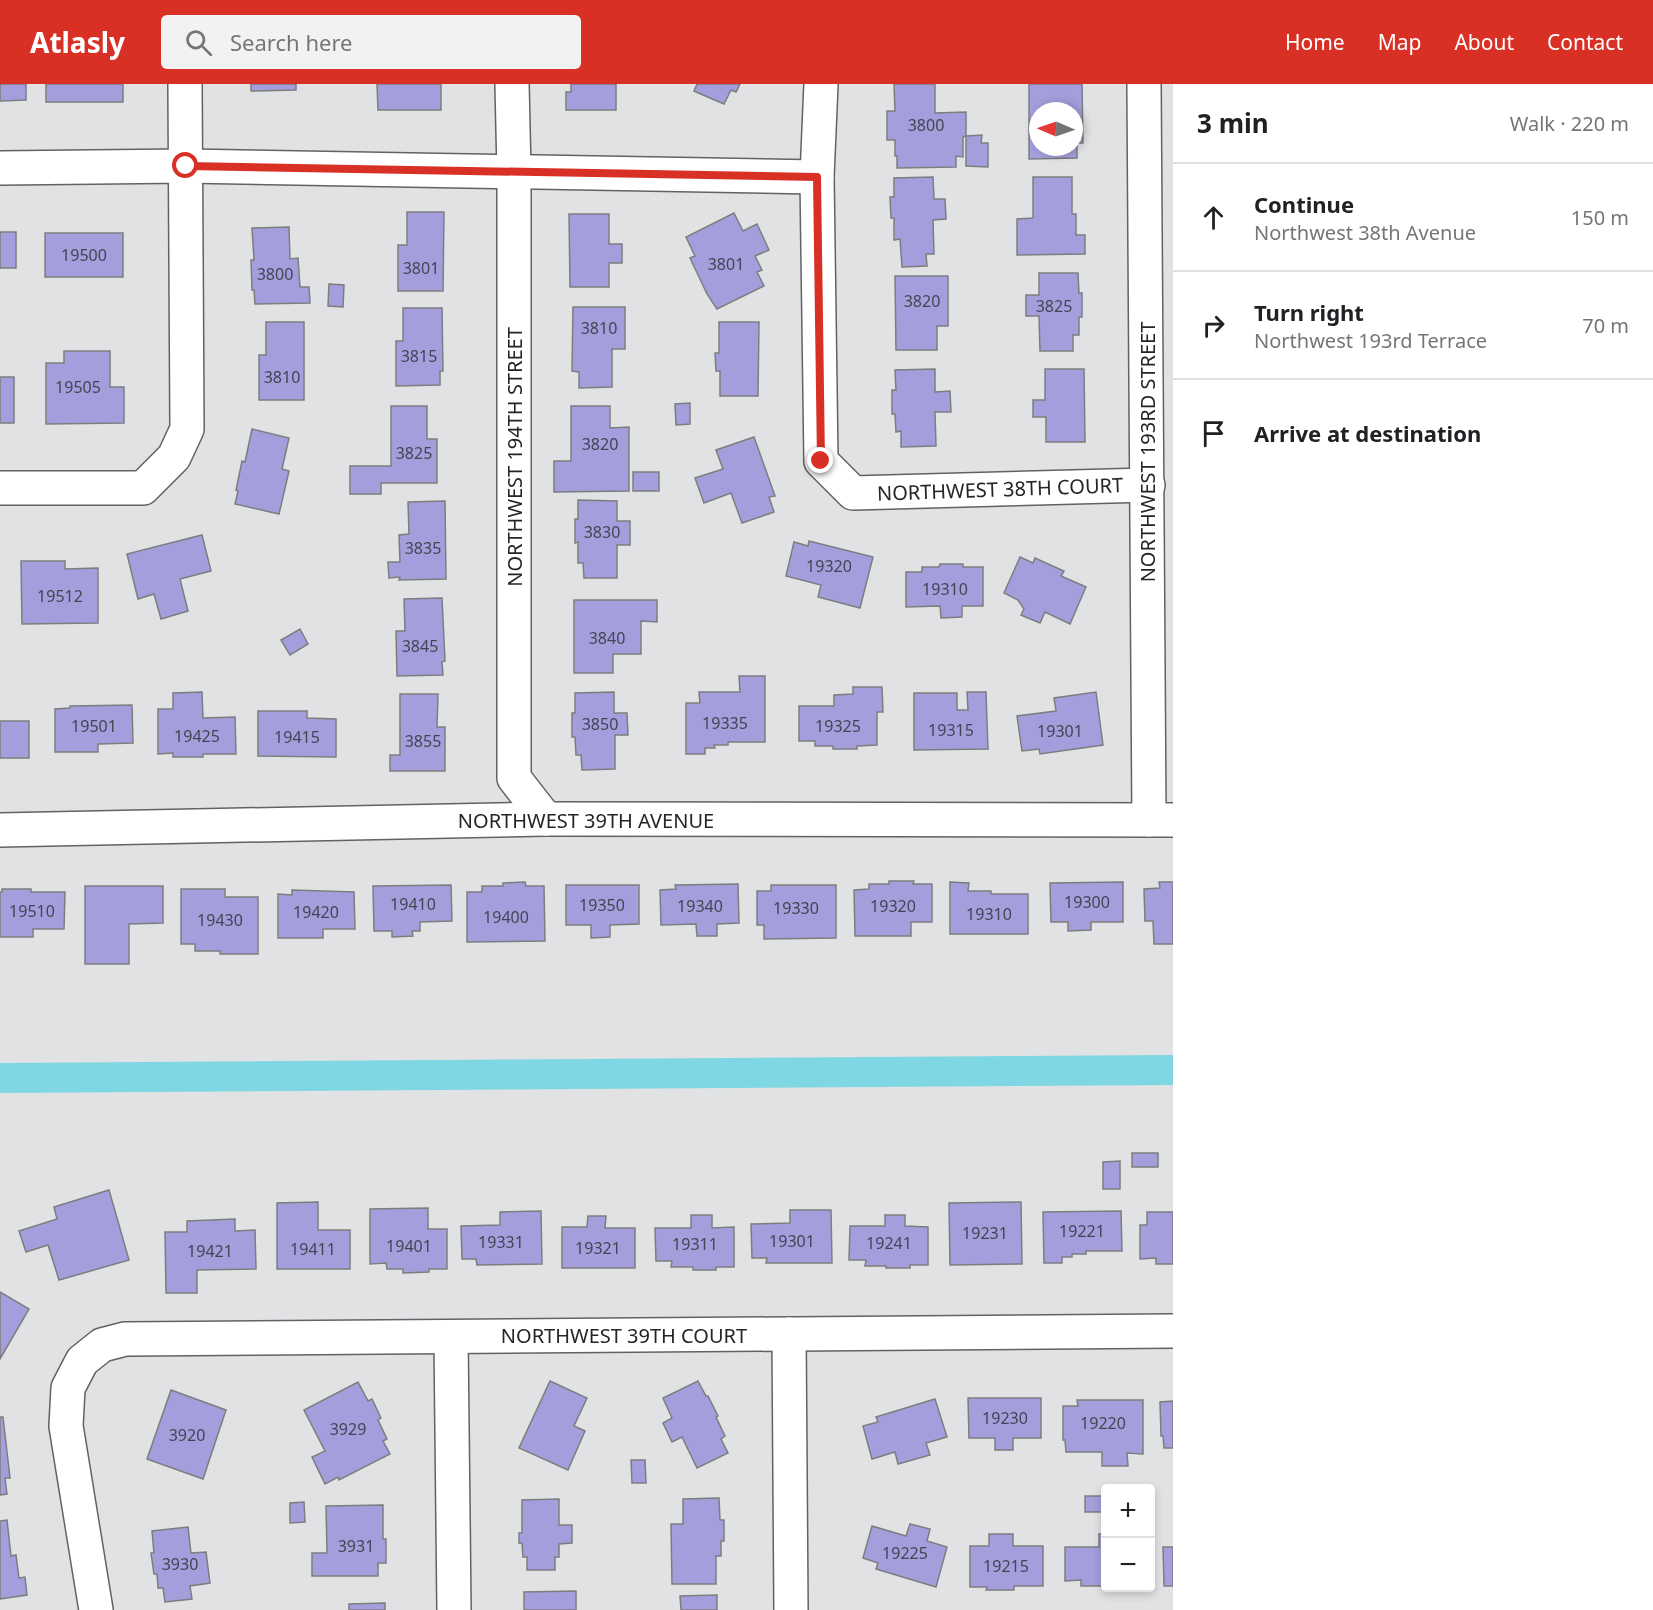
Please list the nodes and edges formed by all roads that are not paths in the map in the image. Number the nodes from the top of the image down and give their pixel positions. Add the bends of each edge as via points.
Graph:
1 (185, 84) edge
2 (512, 84) edge
3 (820, 84) edge
4 (1144, 84) edge
5 (186, 166) junction
6 (0, 168) edge
7 (514, 173) junction
8 (817, 177) junction
9 (1148, 485) junction
10 (0, 488) edge
11 (546, 819) junction
12 (1161, 820) edge
13 (0, 830) edge
14 (1173, 1331) edge
15 (789, 1334) junction
16 (451, 1337) junction
17 (96, 1610) edge
18 (454, 1610) edge
19 (791, 1610) edge

1 - 5 street
2 - 7 street, NORTHWEST 194TH STREET
3 - 8 street
4 - 9 street, NORTHWEST 193RD STREET
5 - 6 street
5 - 7 street
5 - 10 street via 187,429 174,457 143,488
7 - 8 street
7 - 11 street, NORTHWEST 194TH STREET via 514,778
8 - 9 street, NORTHWEST 38TH COURT via 821,461 853,493
9 - 12 street, NORTHWEST 193RD STREET
11 - 12 street, NORTHWEST 39TH AVENUE
11 - 13 street, NORTHWEST 39TH AVENUE
14 - 15 street, NORTHWEST 39TH COURT
15 - 16 street, NORTHWEST 39TH COURT
15 - 19 street
16 - 17 street, NORTHWEST 39TH COURT via 125,1339 102,1345 82,1361 68,1389 66,1426
16 - 18 street

